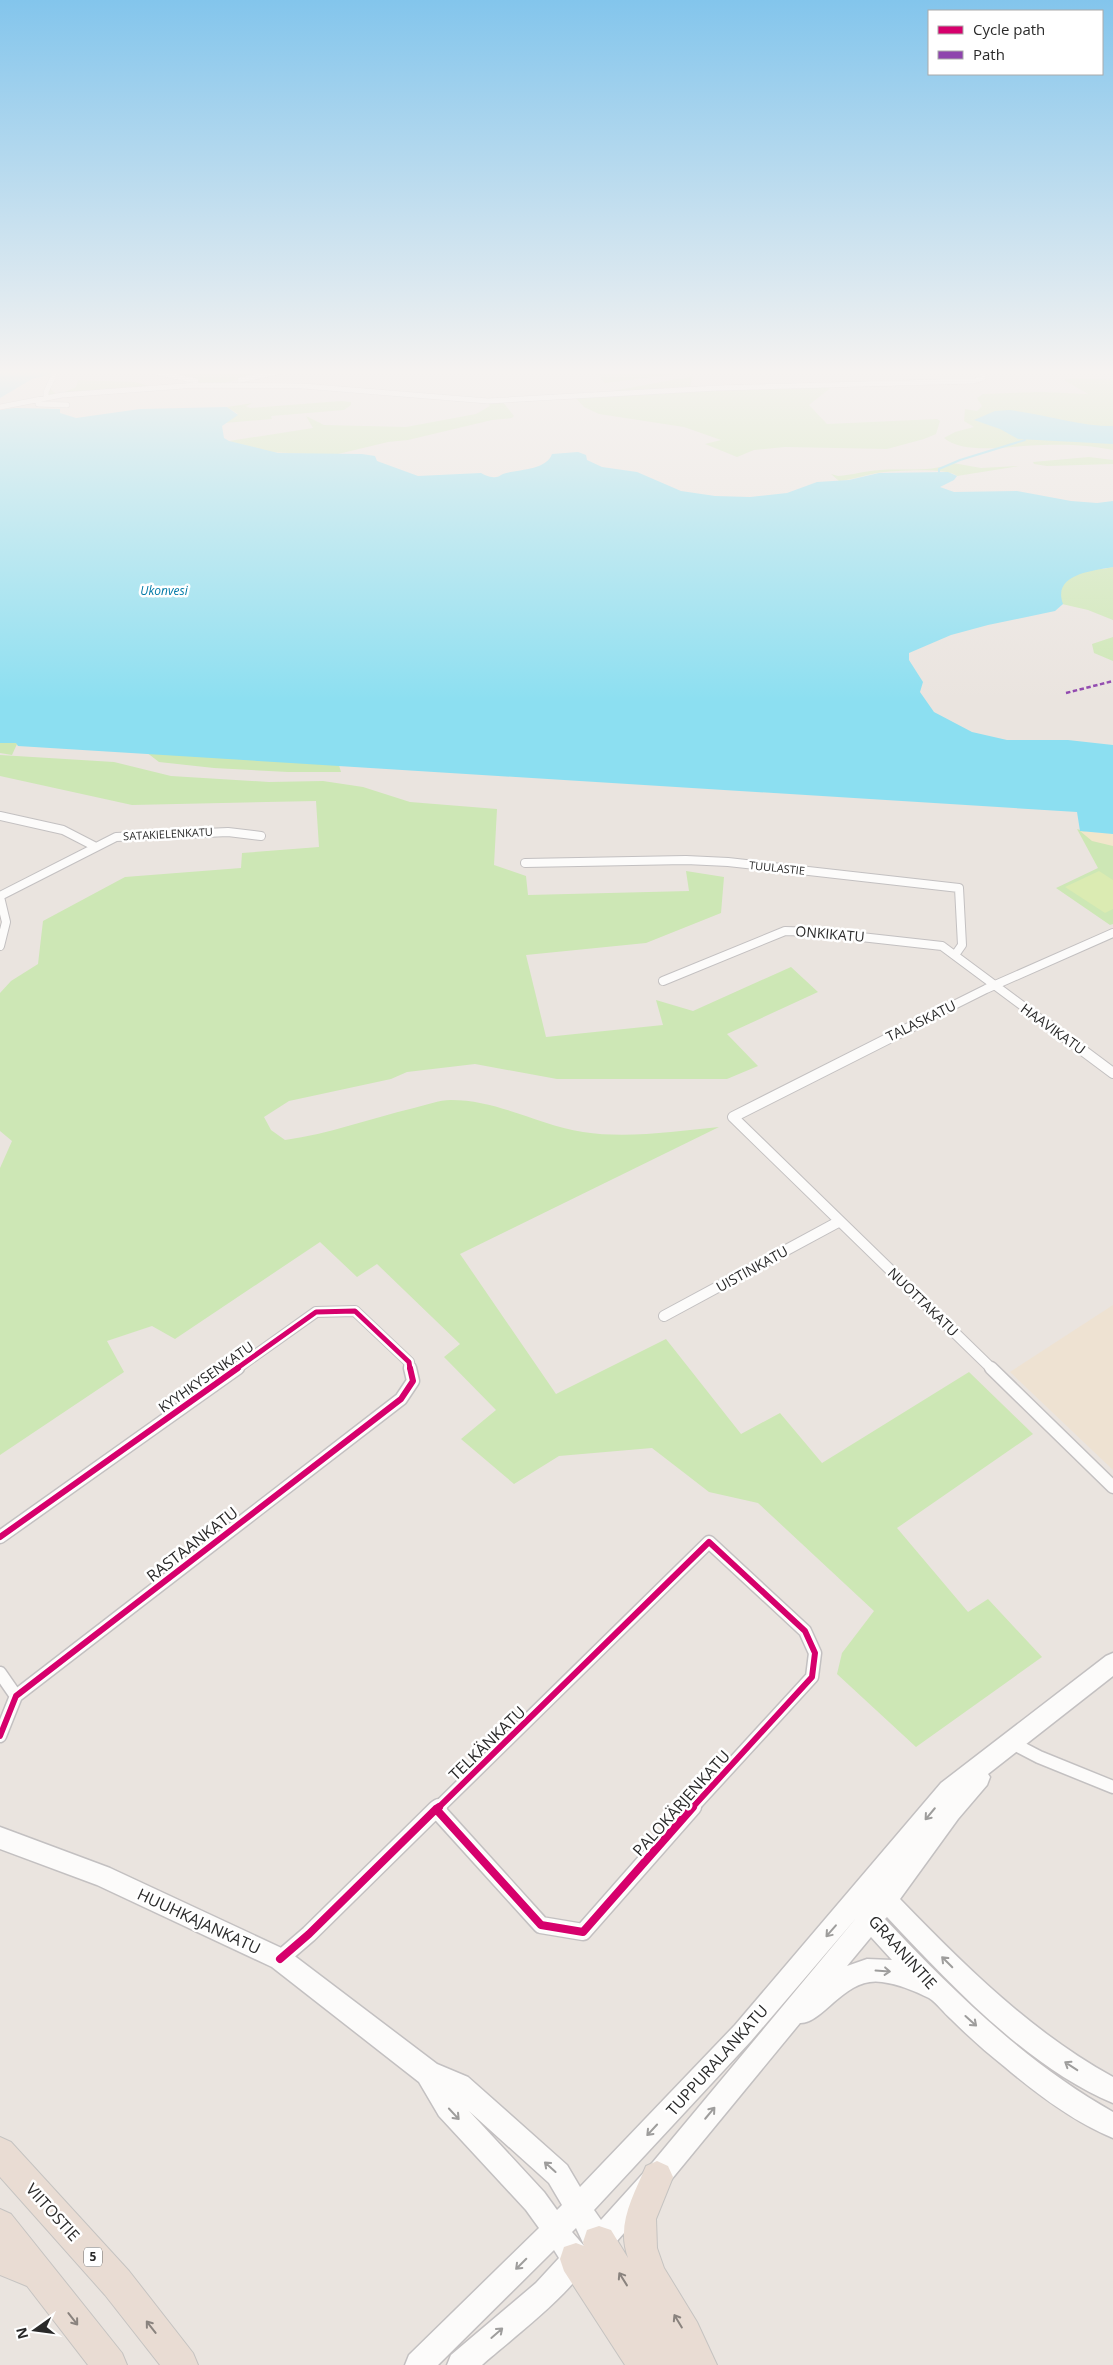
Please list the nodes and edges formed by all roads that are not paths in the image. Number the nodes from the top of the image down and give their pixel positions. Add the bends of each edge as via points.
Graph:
1 (0, 816) edge
2 (261, 836) dead end
3 (96, 847) junction
4 (525, 863) dead end
5 (0, 896) edge
6 (1113, 932) edge
7 (0, 946) edge
8 (955, 955) junction
9 (663, 981) dead end
10 (994, 985) junction
11 (1113, 1072) edge
12 (733, 1117) joint
13 (840, 1221) junction
14 (664, 1316) dead end
15 (413, 1381) joint
16 (1113, 1487) edge
17 (0, 1537) edge
18 (709, 1542) joint
19 (1113, 1663) edge
20 (0, 1673) edge
21 (16, 1696) junction
22 (0, 1736) edge
23 (1009, 1745) junction
24 (1113, 1787) edge
25 (436, 1810) junction
26 (0, 1838) edge
27 (863, 1894) junction
28 (886, 1900) junction
29 (870, 1920) junction
30 (280, 1959) junction
31 (935, 1988) junction
32 (782, 2026) junction
33 (428, 2073) junction
34 (1113, 2091) edge
35 (1113, 2126) edge
36 (0, 2153) edge
37 (657, 2178) junction
38 (577, 2208) junction
39 (0, 2225) edge
40 (556, 2229) junction
41 (587, 2251) junction
42 (0, 2259) edge
43 (39, 2275) junction
44 (110, 2365) edge
45 (181, 2365) edge
46 (419, 2365) edge
47 (461, 2365) edge
48 (645, 2365) edge
49 (676, 2365) edge
50 (700, 2365) edge

1 - 3 street via 63,830
2 - 3 street, SATAKIELENKATU via 228,832 136,835 116,837
3 - 5 street, SATAKIELENKATU
4 - 8 street, TUULASTIE via 728,862 959,888 962,945
5 - 7 street via 6,922
6 - 10 street, TALASKATU
8 - 9 street, ONKIKATU via 942,946 785,931
8 - 10 street, ONKIKATU
10 - 11 street, HAAVIKATU
10 - 12 street, TALASKATU
12 - 13 street, NUOTTAKATU
13 - 14 street, UISTINKATU
13 - 16 street, NUOTTAKATU
15 - 17 street, KYYHKYSENKATU via 409,1362 356,1311 316,1312
15 - 21 street, RASTAANKATU via 401,1399
18 - 25 street, TELKÄNKATU
18 - 25 street, PALOKÄRJENKATU via 805,1631 815,1653 812,1677 583,1932 541,1925
19 - 23 street, TUPPURALANKATU
20 - 21 street
21 - 22 street
23 - 24 street
23 -> 27 street, TUPPURALANKATU via 949,1791
23 - 28 street, TUPPURALANKATU via 959,1799
25 - 30 street, TELKÄNKATU
26 - 30 street, HUUHKAJANKATU via 102,1876
27 - 28 street, GRAANINTIE via 874,1894
27 - 29 street, GRAANINTIE
27 -> 38 street, TUPPURALANKATU via 743,2033
28 - 29 street, TUPPURALANKATU
34 -> 28 street, GRAANINTIE via 1070,2066 1021,2030 984,1998
29 - 31 street, GRAANINTIE
29 - 32 street, TUPPURALANKATU
30 - 33 street, HUUHKAJANKATU
32 -> 31 street via 844,1980 863,1970 892,1971
31 -> 35 street, GRAANINTIE via 1009,2056
37 -> 32 street, TUPPURALANKATU
38 -> 33 street, HUUHKAJANKATU via 558,2174 459,2086
33 -> 40 street, HUUHKAJANKATU via 448,2107 535,2201
45 -> 36 highway, VIITOSTIE / 5 via 117,2283
37 - 41 street, TUPPURALANKATU
50 -> 37 highway via 651,2277 641,2248 640,2219
38 - 40 street, TUPPURALANKATU
38 - 41 street, HUUHKAJANKATU
39 - 43 highway
40 - 41 street, HUUHKAJANKATU
40 -> 46 street, TUPPURALANKATU
47 -> 41 street, TUPPURALANKATU
41 - 48 highway
49 -> 41 highway
42 - 43 highway
43 -> 44 highway

